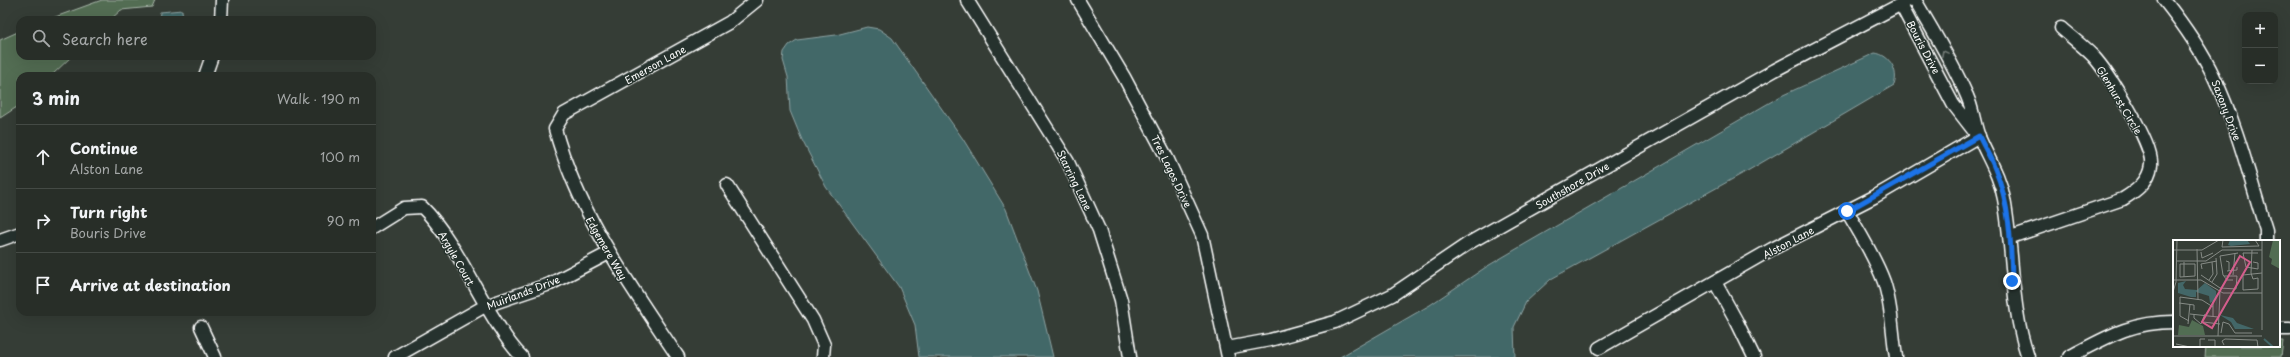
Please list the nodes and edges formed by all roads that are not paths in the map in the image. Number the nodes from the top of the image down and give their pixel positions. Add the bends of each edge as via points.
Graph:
1 (222, 0) edge
2 (757, 0) edge
3 (967, 0) edge
4 (1078, 0) edge
5 (1915, 0) edge
6 (2164, 0) edge
7 (1905, 2) edge
8 (220, 16) edge
9 (2061, 28) dead end
10 (211, 60) edge
11 (206, 72) edge
12 (1960, 83) junction
13 (1946, 90) junction
14 (555, 129) joint
15 (1979, 136) junction
16 (727, 185) dead end
17 (1847, 211) junction
18 (376, 226) edge
19 (16, 234) edge
20 (2010, 237) junction
21 (2265, 237) edge
22 (0, 240) edge
23 (609, 253) junction
24 (1714, 282) junction
25 (485, 306) junction
26 (2173, 322) edge
27 (201, 327) dead end
28 (1599, 348) dead end
29 (1228, 353) edge
30 (215, 357) edge
31 (395, 357) edge
32 (522, 357) edge
33 (678, 357) edge
34 (823, 357) edge
35 (1130, 357) edge
36 (1754, 357) edge
37 (1896, 357) edge
38 (2028, 357) edge
39 (2069, 357) edge

1 - 8 street
2 - 14 street, Emerson Lane via 730,22 564,114
3 - 35 street, Starring Lane via 1068,162 1099,230 1121,300
4 - 29 street, Tres Lagos Drive via 1124,77 1168,160 1202,235
12 -> 5 street, Bouris Drive
6 - 21 street, Saxony Drive via 2191,36 2214,76 2235,128
7 - 13 street, Bouris Drive
7 - 29 street, Southshore Drive via 1775,70 1468,243 1392,295 1335,322
9 - 20 street, Glenhurst Circle via 2094,56 2116,89 2141,132 2149,150 2151,164 2139,190 2123,199
10 - 11 street
12 - 13 street
12 - 15 street, Bouris Drive via 1967,96
13 - 15 street, Bouris Drive via 1953,104
14 - 23 street, Edgemere Way via 560,149 586,210
15 - 17 street, Alston Lane
15 - 20 street, Bouris Drive via 1995,169 2004,196
16 - 34 street via 813,320 824,345
17 - 24 street, Alston Lane
17 - 37 street via 1875,260 1884,282 1891,311
18 - 25 street, Argyle Court via 404,208 422,207 436,220
19 - 22 street
20 - 38 street, Bouris Drive via 2012,281 2020,332
23 - 25 street, Muirlands Drive via 550,284
23 - 33 street, Edgemere Way
24 - 28 street, Alston Lane
24 - 36 street via 1738,322
25 - 31 street, Muirlands Drive
25 - 32 street, Argyle Court
26 - 39 street via 2153,322 2119,330
27 - 30 street

